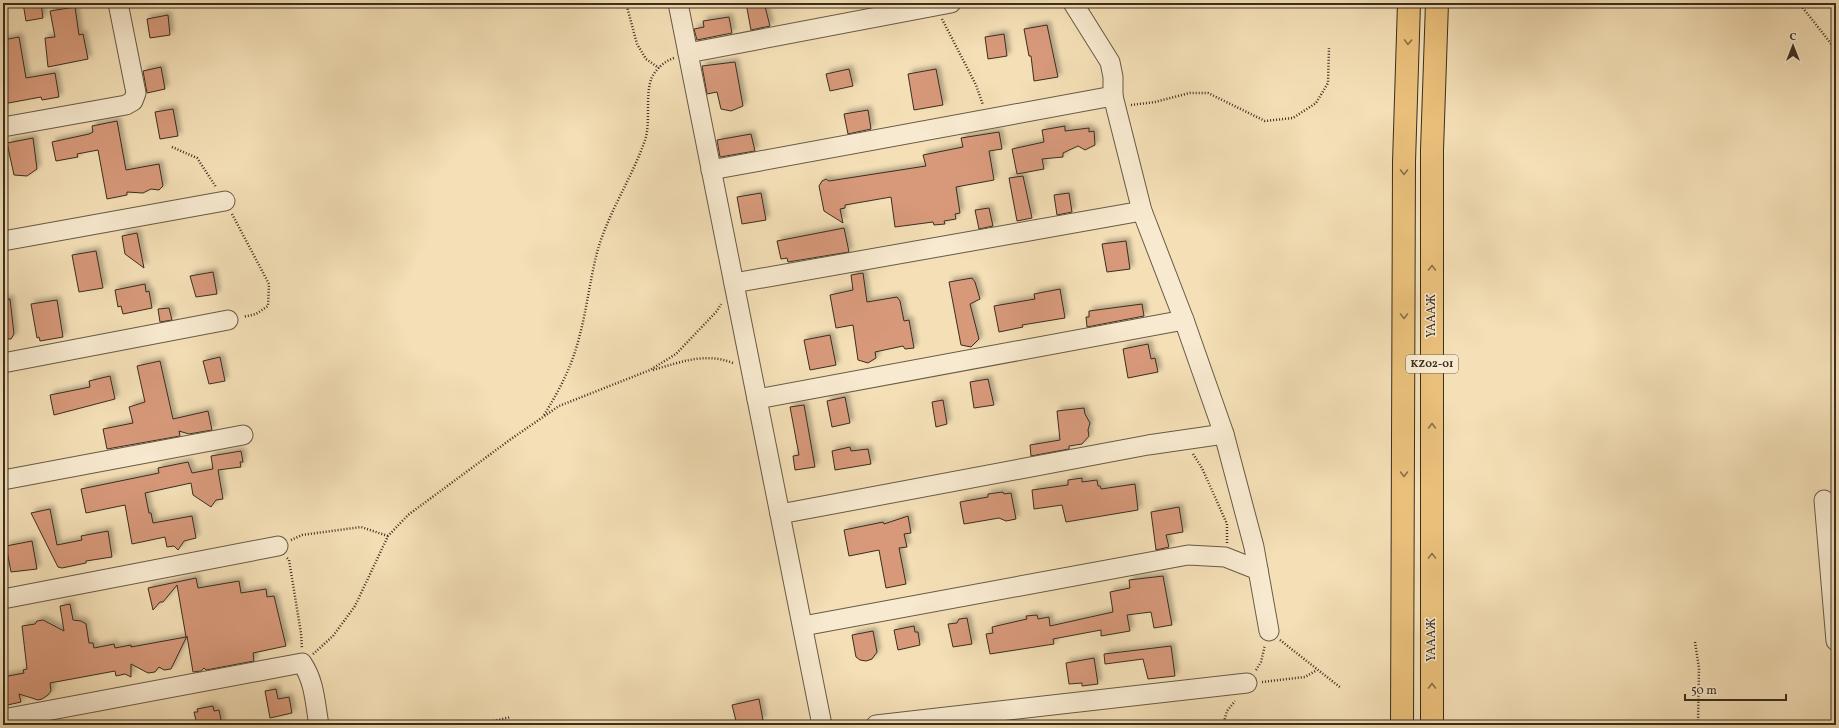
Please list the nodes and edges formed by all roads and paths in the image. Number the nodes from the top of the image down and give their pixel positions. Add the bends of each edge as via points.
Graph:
1 (118, 3) edge
2 (626, 3) edge
3 (678, 3) edge
4 (1073, 3) edge
5 (1409, 3) edge
6 (1437, 3) edge
7 (1799, 3) edge
8 (943, 4) edge
9 (1329, 48) dead end
10 (1836, 50) edge
11 (688, 53) junction
12 (659, 68) junction
13 (1113, 96) junction
14 (988, 119) junction
15 (3, 127) edge
16 (172, 148) dead end
17 (712, 170) junction
18 (225, 201) junction
19 (1142, 211) junction
20 (3, 241) edge
21 (734, 283) junction
22 (228, 320) joint
23 (1184, 320) junction
24 (3, 363) edge
25 (650, 370) junction
26 (752, 371) junction
27 (757, 399) junction
28 (542, 417) junction
29 (1224, 434) junction
30 (243, 435) dead end
31 (1184, 440) junction
32 (3, 480) edge
33 (1824, 500) dead end
34 (780, 514) junction
35 (388, 536) junction
36 (278, 546) junction
37 (1225, 557) junction
38 (1258, 570) junction
39 (3, 600) edge
40 (803, 626) junction
41 (1269, 631) joint
42 (1836, 641) edge
43 (1695, 642) dead end
44 (302, 663) junction
45 (1317, 670) junction
46 (1247, 683) joint
47 (1341, 688) dead end
48 (512, 717) dead end
49 (3, 719) edge
50 (318, 725) edge
51 (476, 725) edge
52 (822, 725) edge
53 (876, 725) edge
54 (1402, 725) edge
55 (1432, 725) edge
56 (1698, 725) edge

1 - 15 street via 136,93 133,101 126,105
2 - 12 path via 637,44 646,59
3 - 11 street
4 - 13 street via 1110,62
5 -> 54 highway, KZ02-01 via 1404,162
55 -> 6 highway, ҮАААЖ / KZ02-01 via 1432,150
7 - 10 path
8 - 11 street
8 - 14 path
9 - 13 path via 1328,83 1316,103 1293,118 1265,122 1208,93 1190,92 1133,106
11 - 12 path via 664,61
11 - 17 street
12 - 28 path via 652,78 644,143 607,222 598,250 579,339 562,384
13 - 14 street
13 - 19 street
14 - 17 street
16 - 18 path via 197,158
17 - 21 street
18 - 20 street
18 - 22 path via 270,284 268,306 256,314
19 - 21 street
19 - 23 street
21 - 25 path via 717,311 676,354
21 - 26 street
22 - 24 street
23 - 27 street
23 - 29 street
25 - 26 path via 700,357 725,360
25 - 28 path via 559,406
26 - 27 street
27 - 34 street
28 - 35 path via 408,515
29 - 31 street
29 - 38 street
30 - 32 street
31 - 34 street
31 - 37 path via 1202,468 1227,524
33 - 42 street
34 - 40 street
35 - 36 path via 362,527 302,535
35 - 44 path via 355,606 333,636
36 - 39 street
36 - 44 path via 289,560 301,633
37 - 38 street
37 - 40 street via 1188,555
38 - 41 street
40 - 52 street
41 - 45 path
43 - 56 path via 1699,668
44 - 49 street
44 - 50 street via 314,690
45 - 46 path via 1305,677
45 - 47 path
46 - 53 street
48 - 51 path

